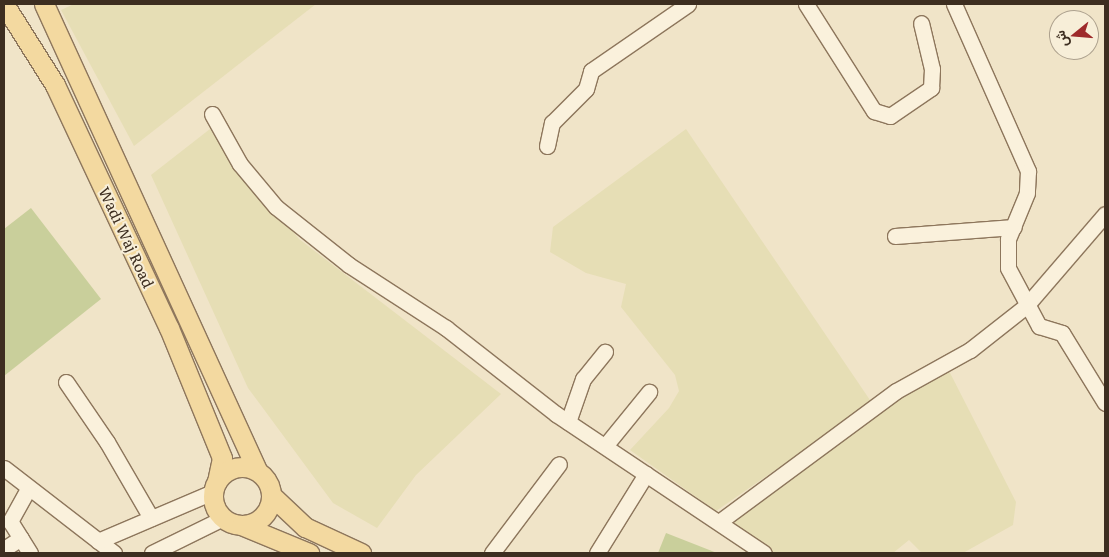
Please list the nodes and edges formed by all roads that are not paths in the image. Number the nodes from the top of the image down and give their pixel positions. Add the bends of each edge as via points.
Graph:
1 (4, 4) edge
2 (44, 4) edge
3 (688, 4) edge
4 (806, 4) edge
5 (954, 4) edge
6 (921, 23) dead end
7 (212, 114) dead end
8 (547, 146) dead end
9 (1105, 214) edge
10 (1014, 227) junction
11 (895, 236) dead end
12 (1026, 306) junction
13 (605, 352) dead end
14 (66, 382) dead end
15 (649, 392) dead end
16 (1105, 403) edge
17 (568, 422) junction
18 (605, 446) junction
19 (558, 464) dead end
20 (4, 468) edge
21 (257, 470) junction
22 (646, 474) junction
23 (215, 487) junction
24 (28, 489) junction
25 (271, 495) junction
26 (151, 518) junction
27 (223, 518) junction
28 (719, 522) junction
29 (241, 525) junction
30 (21, 538) junction
31 (98, 541) junction
32 (4, 549) edge
33 (30, 553) edge
34 (114, 553) edge
35 (152, 553) edge
36 (310, 553) edge
37 (362, 553) edge
38 (492, 553) edge
39 (597, 553) edge
40 (764, 553) edge

1 - 23 main road, Wadi Waj Road via 55,85 169,328 222,458
2 - 21 main road, Wadi Waj Road via 67,47
3 - 8 street via 591,71 586,89 552,123
4 - 6 street via 874,112 890,116 931,88 932,69
5 - 10 street via 1028,171 1028,193
7 - 17 street via 240,164 276,207 350,266 446,328
9 - 12 street
10 - 11 street
10 - 12 street via 1007,250 1008,268
12 - 16 street via 1039,326 1062,333
12 - 28 street via 970,350 896,390
13 - 17 street via 583,379
14 - 26 street via 107,442
15 - 18 street
17 - 18 street
18 - 22 street
19 - 38 street
20 - 24 street
21 - 23 main road via 238,467
21 - 25 main road via 264,477
22 - 28 street
22 - 39 street
23 - 26 street
23 - 27 main road via 217,511
24 - 30 street via 10,521
24 - 31 street
25 - 29 main road via 266,513 250,524
25 - 37 main road via 305,527
26 - 31 street
27 - 29 main road
27 - 35 street
28 - 40 street
29 - 36 main road
30 - 32 street
30 - 33 street
31 - 34 street

